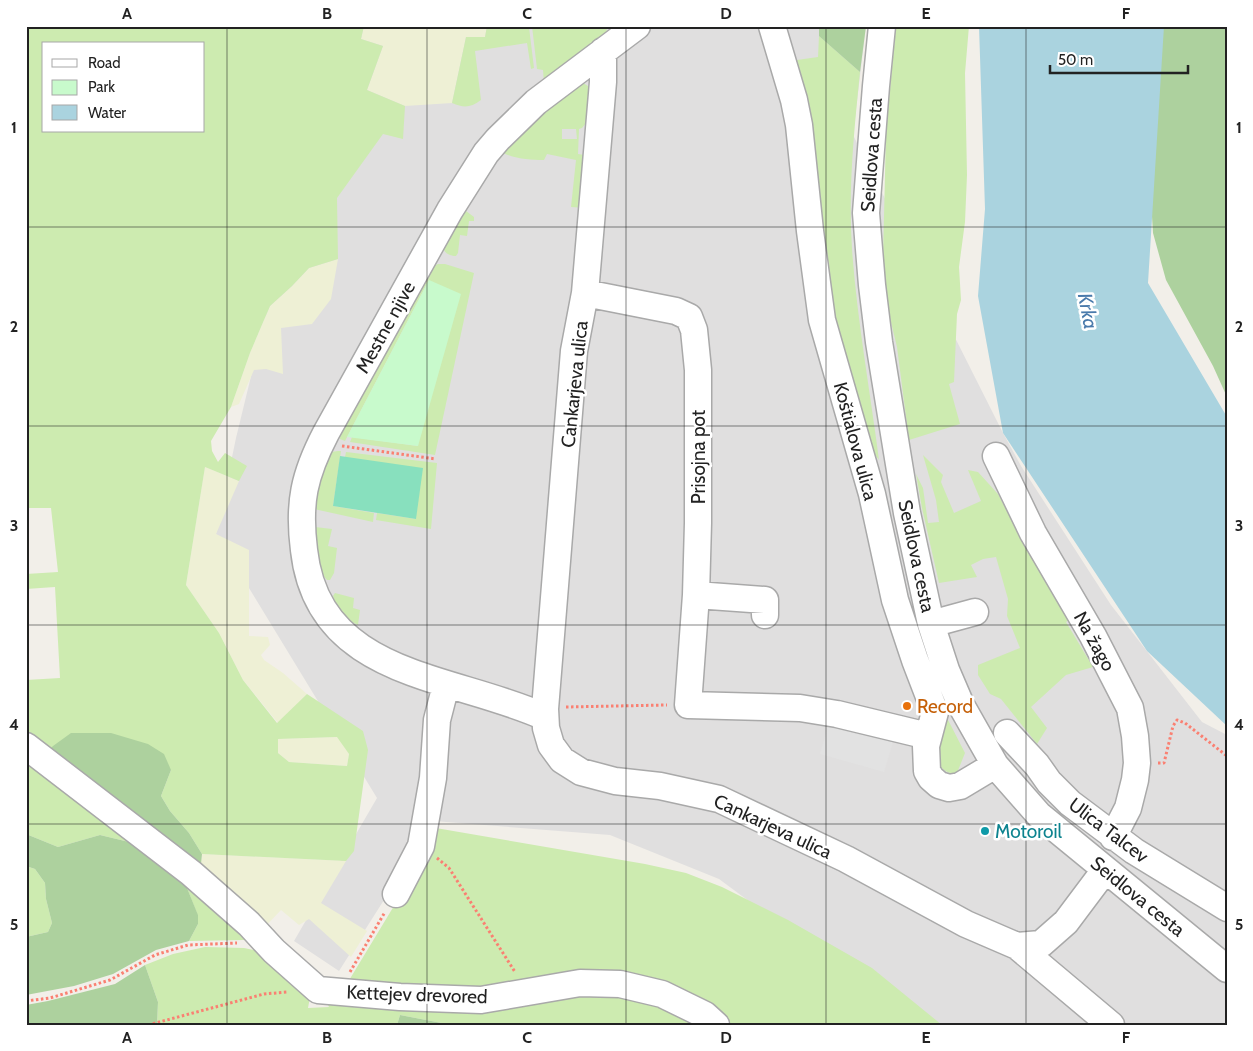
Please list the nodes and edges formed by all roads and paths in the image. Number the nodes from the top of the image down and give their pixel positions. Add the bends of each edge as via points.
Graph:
1 (637, 26) edge
2 (772, 26) edge
3 (882, 26) edge
4 (603, 52) junction
5 (585, 293) junction
6 (341, 446) dead end
7 (996, 456) dead end
8 (436, 459) dead end
9 (696, 595) junction
10 (975, 612) dead end
11 (765, 615) dead end
12 (931, 624) junction
13 (446, 685) junction
14 (688, 705) junction
15 (545, 713) junction
16 (1008, 733) dead end
17 (928, 736) junction
18 (26, 746) edge
19 (1227, 756) edge
20 (1137, 763) junction
21 (995, 765) junction
22 (1114, 836) junction
23 (421, 846) junction
24 (1105, 870) junction
25 (391, 903) joint
26 (1227, 908) edge
27 (240, 943) dead end
28 (1017, 946) junction
29 (1227, 969) edge
30 (328, 991) junction
31 (529, 992) junction
32 (26, 1001) edge
33 (148, 1025) edge
34 (716, 1025) edge
35 (1111, 1025) edge

1 - 4 street, Mestne njive
2 - 17 street, Koštialova ulica via 798,118 822,320 869,485 895,600 934,705
3 - 12 street, Seidlova cesta via 866,213 879,342 907,513
4 - 5 street, Cankarjeva ulica
4 - 13 street, Mestne njive via 536,102 486,153 450,210 326,433 314,457 302,497 302,536 307,572 324,613 343,634 374,656
5 - 9 street, Prisojna pot via 676,311 689,317 692,323 698,370
5 - 15 street, Cankarjeva ulica via 574,351
6 - 8 path
7 - 20 street, Na žago via 1033,533 1094,636 1130,708
9 - 11 street via 765,600
9 - 14 street, Prisojna pot
10 - 12 street
12 - 21 street, Seidlova cesta via 961,705
13 - 15 street
13 - 23 street via 438,720 433,778
14 - 15 path via 565,707
14 - 17 street via 800,708
15 - 28 street, Cankarjeva ulica via 551,745 562,760 581,772 719,799 846,859 966,924
16 - 22 street, Ulica Talcev via 1070,803
17 - 21 street, Koštialova ulica via 926,771 939,785 949,788 960,786
18 - 30 street via 191,873 249,924 274,951
19 - 20 path via 1186,723 1177,720 1164,763
20 - 22 street, Na žago via 1128,808
21 - 24 street, Seidlova cesta via 1039,814
22 - 26 street, Ulica Talcev
23 - 25 street
23 - 31 path via 449,868
24 - 28 street via 1066,922 1040,944
24 - 29 street, Seidlova cesta
25 - 30 path
27 - 32 path via 188,944 155,955 110,980 50,998
28 - 35 street, Cankarjeva ulica
30 - 31 street, Kettejev drevored via 481,1000
30 - 33 path via 264,994
31 - 34 street, Kettejev drevored via 580,983 620,984 662,994 705,1015

